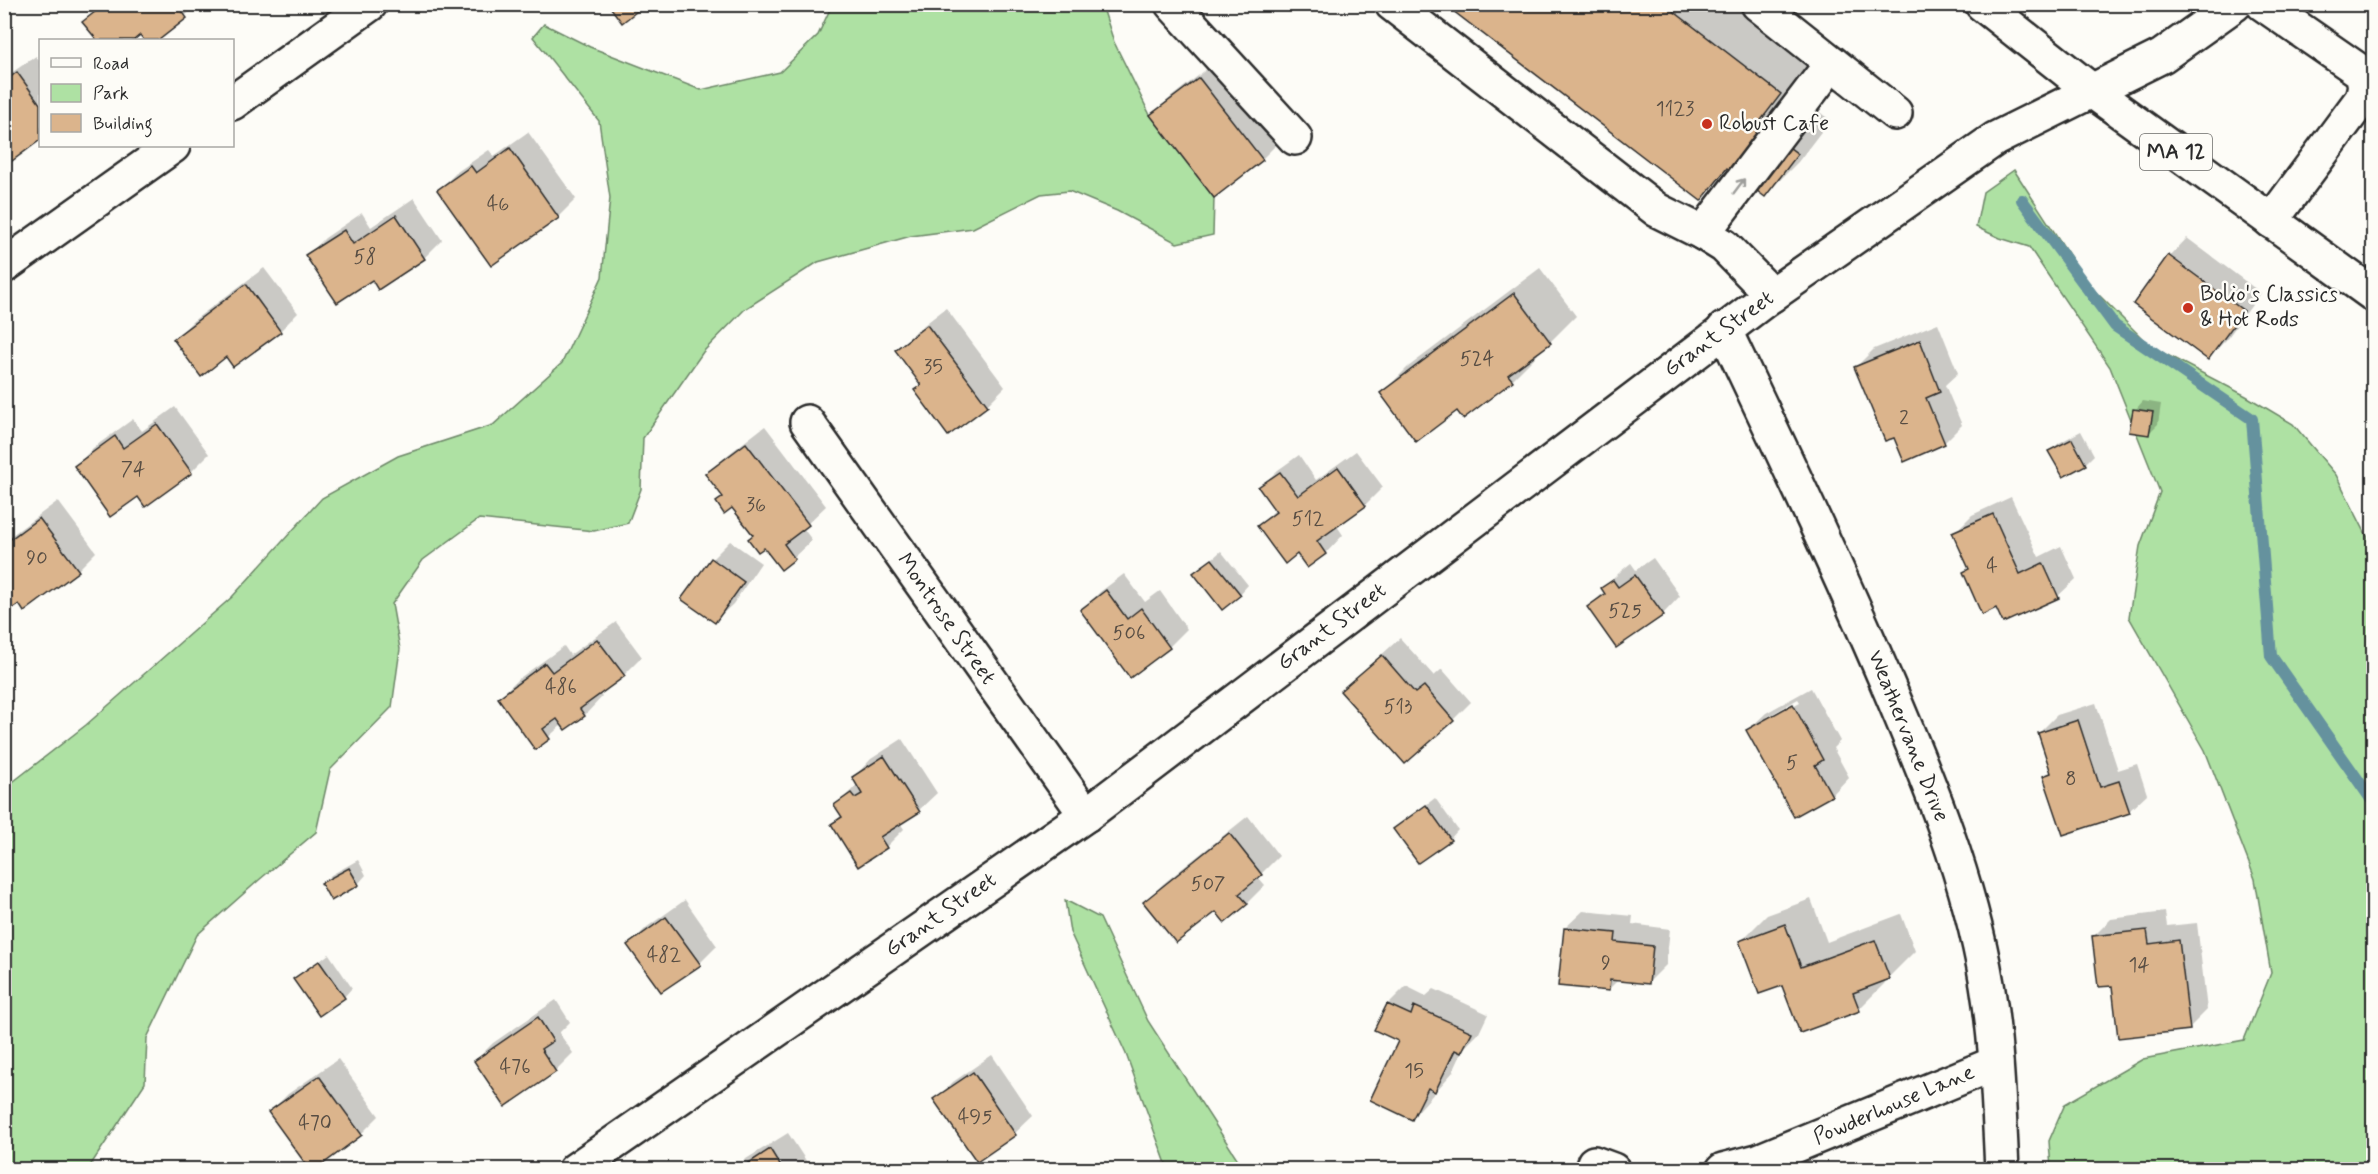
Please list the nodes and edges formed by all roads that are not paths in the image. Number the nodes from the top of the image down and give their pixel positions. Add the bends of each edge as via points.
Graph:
1 (370, 4) edge
2 (1172, 4) edge
3 (1392, 4) edge
4 (1758, 4) edge
5 (1982, 4) edge
6 (2235, 4) edge
7 (2263, 4) edge
8 (1832, 63) junction
9 (2092, 91) junction
10 (234, 102) edge
11 (1895, 113) dead end
12 (1295, 138) dead end
13 (172, 147) edge
14 (2271, 220) junction
15 (1703, 232) junction
16 (4, 266) edge
17 (1772, 295) junction
18 (2373, 295) edge
19 (1724, 329) junction
20 (807, 422) dead end
21 (1086, 815) junction
22 (1996, 1063) junction
23 (575, 1170) edge
24 (1723, 1170) edge
25 (2002, 1170) edge

1 - 10 street
2 - 12 street
3 - 15 street via 1657,210
4 - 8 street
5 - 9 street, MA 12
6 - 9 street, Grant Street via 2162,56
7 - 14 street via 2361,72 2365,81 2361,100
8 - 11 street
15 -> 8 street
9 - 14 street, MA 12
9 - 17 street, Grant Street via 1995,139
13 - 16 street
14 - 18 street, MA 12
15 - 17 street via 1734,255
17 - 19 street, Grant Street
19 - 21 street, Grant Street
19 - 22 street, Weathervane Drive via 1842,577 1935,796 1973,921 1987,984
20 - 21 street, Montrose Street
21 - 23 street, Grant Street
22 - 24 street, Powderhouse Lane via 1758,1161
22 - 25 street, Weathervane Drive

